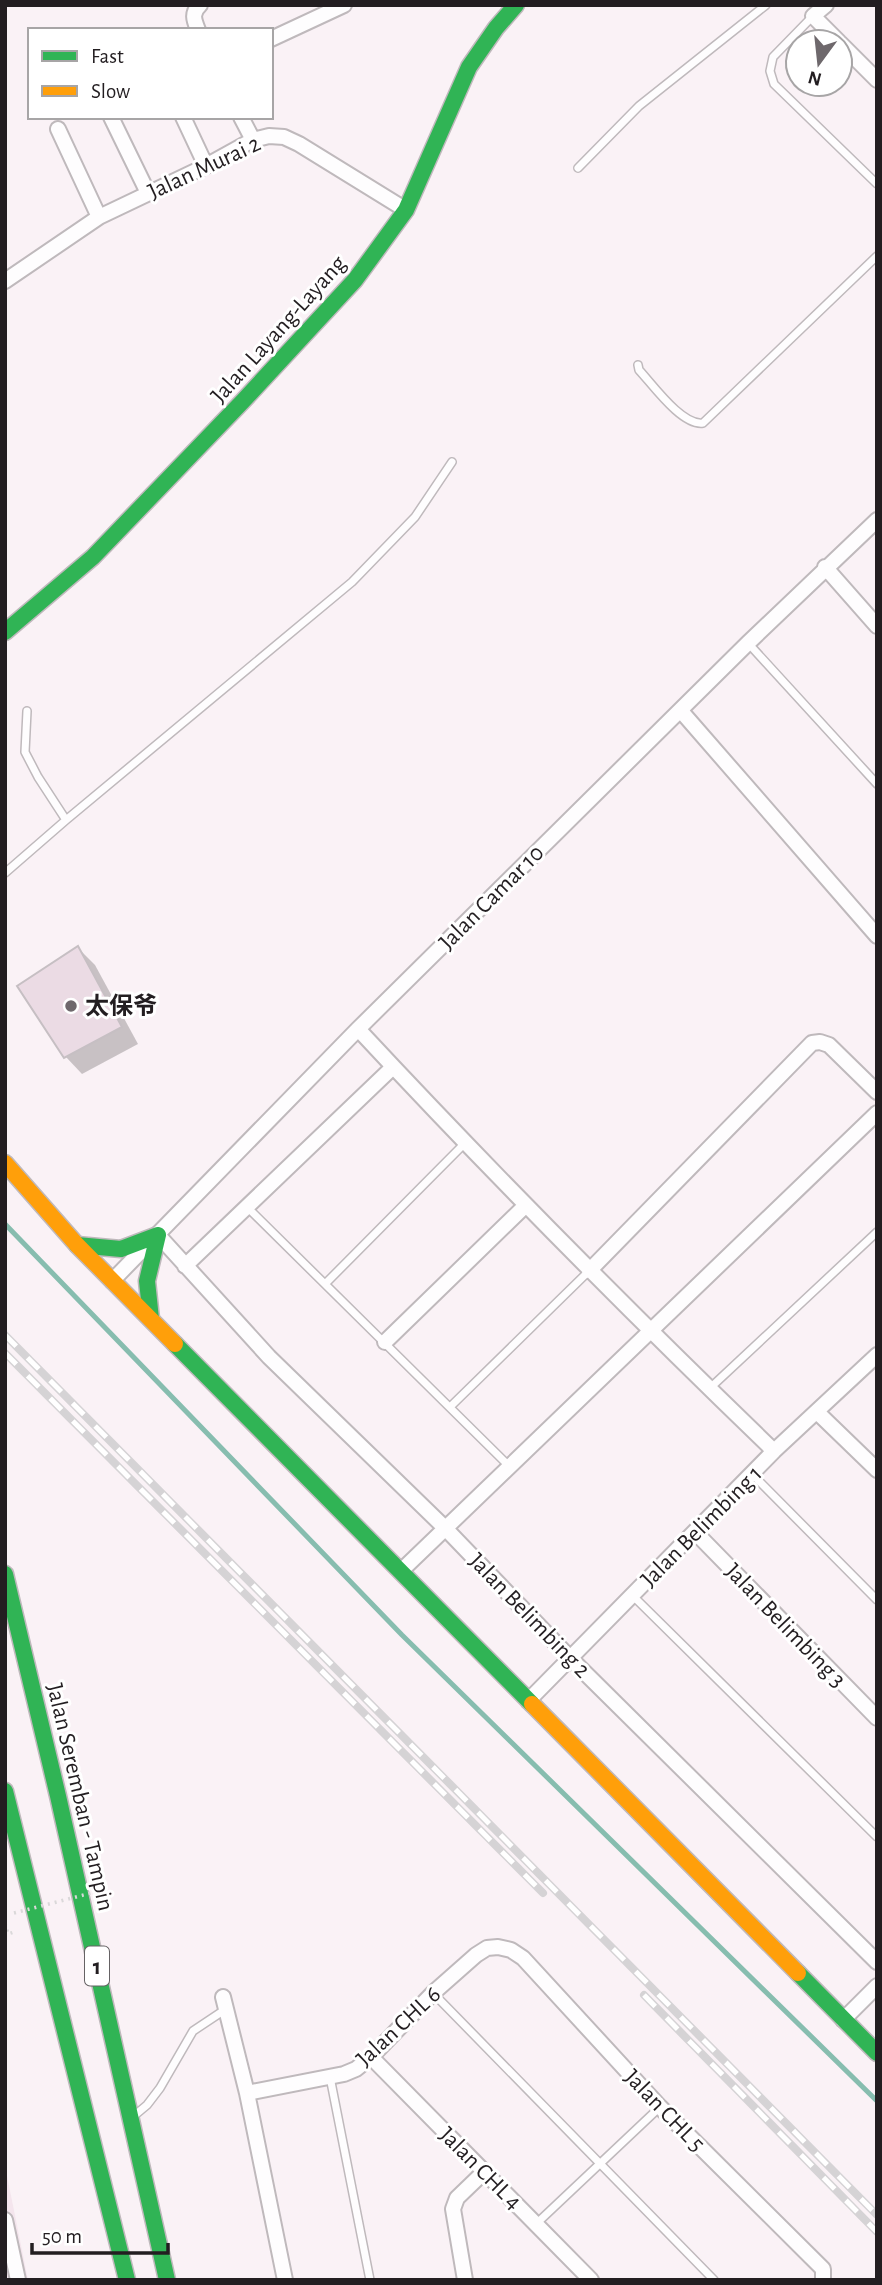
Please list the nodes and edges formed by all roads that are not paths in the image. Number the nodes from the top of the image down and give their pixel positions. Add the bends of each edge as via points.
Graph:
1 (200, 5) edge
2 (344, 5) edge
3 (766, 5) edge
4 (826, 5) edge
5 (509, 8) edge
6 (813, 16) junction
7 (197, 28) edge
8 (825, 28) edge
9 (273, 38) edge
10 (854, 58) edge
11 (877, 80) edge
12 (112, 119) edge
13 (184, 119) edge
14 (242, 119) edge
15 (58, 129) dead end
16 (253, 140) junction
17 (206, 166) junction
18 (579, 168) dead end
19 (877, 184) edge
20 (148, 193) junction
21 (406, 210) junction
22 (99, 217) junction
23 (877, 256) edge
24 (5, 281) edge
25 (638, 365) dead end
26 (452, 462) dead end
27 (877, 520) edge
28 (825, 567) junction
29 (877, 625) edge
30 (5, 632) edge
31 (748, 643) junction
32 (27, 711) dead end
33 (681, 711) junction
34 (877, 784) edge
35 (66, 820) junction
36 (5, 873) edge
37 (877, 936) edge
38 (358, 1029) junction
39 (393, 1067) junction
40 (877, 1092) edge
41 (877, 1113) edge
42 (465, 1143) junction
43 (5, 1163) edge
44 (525, 1206) junction
45 (247, 1207) junction
46 (877, 1233) edge
47 (158, 1235) junction
48 (77, 1245) junction
49 (185, 1266) junction
50 (589, 1271) junction
51 (113, 1281) junction
52 (325, 1284) junction
53 (150, 1319) junction
54 (649, 1331) junction
55 (384, 1342) junction
56 (877, 1355) edge
57 (709, 1388) junction
58 (450, 1407) junction
59 (817, 1412) junction
60 (774, 1451) junction
61 (509, 1466) junction
62 (877, 1470) edge
63 (752, 1474) junction
64 (445, 1528) junction
65 (695, 1532) junction
66 (401, 1571) junction
67 (5, 1574) edge
68 (632, 1595) junction
69 (877, 1600) edge
70 (570, 1658) junction
71 (528, 1701) junction
72 (877, 1718) edge
73 (5, 1791) edge
74 (877, 1838) edge
75 (498, 1947) joint
76 (877, 1962) edge
77 (877, 1986) edge
78 (433, 1993) junction
79 (225, 2003) joint
80 (843, 2021) junction
81 (877, 2053) edge
82 (371, 2057) junction
83 (330, 2076) junction
84 (247, 2092) junction
85 (660, 2106) junction
86 (132, 2118) junction
87 (599, 2164) junction
88 (484, 2172) junction
89 (5, 2222) edge
90 (536, 2224) junction
91 (18, 2280) edge
92 (127, 2280) edge
93 (167, 2280) edge
94 (285, 2280) edge
95 (370, 2280) edge
96 (465, 2280) edge
97 (591, 2280) edge
98 (714, 2280) edge
99 (823, 2280) edge

1 - 7 street via 193,19
2 - 9 street
3 - 18 lane via 639,106
4 - 6 street
5 - 21 main road, Jalan Layang-Layang via 468,67
6 - 8 street
6 - 19 lane via 774,57 770,71 775,84
10 - 11 street
12 - 20 street
13 - 17 street
14 - 16 street
15 - 22 street
16 - 17 street, Jalan Murai 2
16 - 21 street, Jalan Murai 2 via 284,137
17 - 20 street, Jalan Murai 2
20 - 22 street, Jalan Murai 2
21 - 30 main road, Jalan Layang-Layang via 355,280 243,401 93,557
22 - 24 street, Jalan Murai 2
23 - 25 lane via 703,424 683,417
26 - 35 lane via 415,517 352,582
27 - 28 street, Jalan Camar 10
28 - 29 street
28 - 31 street, Jalan Camar 10
31 - 33 street, Jalan Camar 10
31 - 34 lane
32 - 35 lane via 25,752
33 - 37 street
33 - 38 street, Jalan Camar 10
35 - 36 lane
38 - 39 street
38 - 47 street, Jalan Camar 10
39 - 42 street
39 - 45 street
40 - 50 street via 829,1045 813,1044
41 - 54 street
42 - 44 street
42 - 52 lane
43 - 48 main road
44 - 50 street
44 - 55 street
45 - 49 street
45 - 52 lane
46 - 57 lane
47 - 48 main road via 121,1248
47 - 49 street, Jalan Belimbing 2
47 - 51 street, Jalan Camar 10
47 - 53 main road via 147,1281
48 - 51 main road
49 - 64 street, Jalan Belimbing 2 via 269,1357
50 - 54 street
50 - 58 lane
51 - 53 main road
52 - 55 lane
53 - 66 main road
54 - 57 street
54 - 61 street
55 - 58 lane
56 - 59 street, Jalan Belimbing 1
57 - 60 street
58 - 61 lane
59 - 60 street, Jalan Belimbing 1
59 - 62 street
60 - 63 street, Jalan Belimbing 1
61 - 64 street
63 - 65 street, Jalan Belimbing 1
63 - 69 lane
64 - 66 street
64 - 70 street, Jalan Belimbing 2
65 - 68 street, Jalan Belimbing 1
65 - 72 street, Jalan Belimbing 3
66 - 71 main road
67 - 86 main road, Jalan Seremban - Tampin / 1
68 - 70 street, Jalan Belimbing 1
68 - 74 lane
70 - 71 street, Jalan Belimbing 1
70 - 76 street, Jalan Belimbing 2
71 - 80 main road
73 - 92 main road, 1
75 - 78 street, Jalan CHL 6 via 476,1955
75 - 85 street, Jalan CHL 5 via 523,1958
77 - 80 street
78 - 82 street, Jalan CHL 6
78 - 87 lane
79 - 84 street
79 - 86 lane via 193,2031 160,2088
80 - 81 main road
82 - 83 street, Jalan CHL 6 via 356,2069
82 - 88 street, Jalan CHL 4
83 - 84 street, Jalan CHL 6
83 - 95 lane
84 - 94 street
85 - 87 lane
85 - 99 street, Jalan CHL 5 via 824,2269
86 - 93 main road, Jalan Seremban - Tampin / 1
87 - 90 lane
87 - 98 lane
88 - 90 street, Jalan CHL 4
88 - 96 street via 457,2198 453,2209
89 - 91 street
90 - 97 street, Jalan CHL 4

